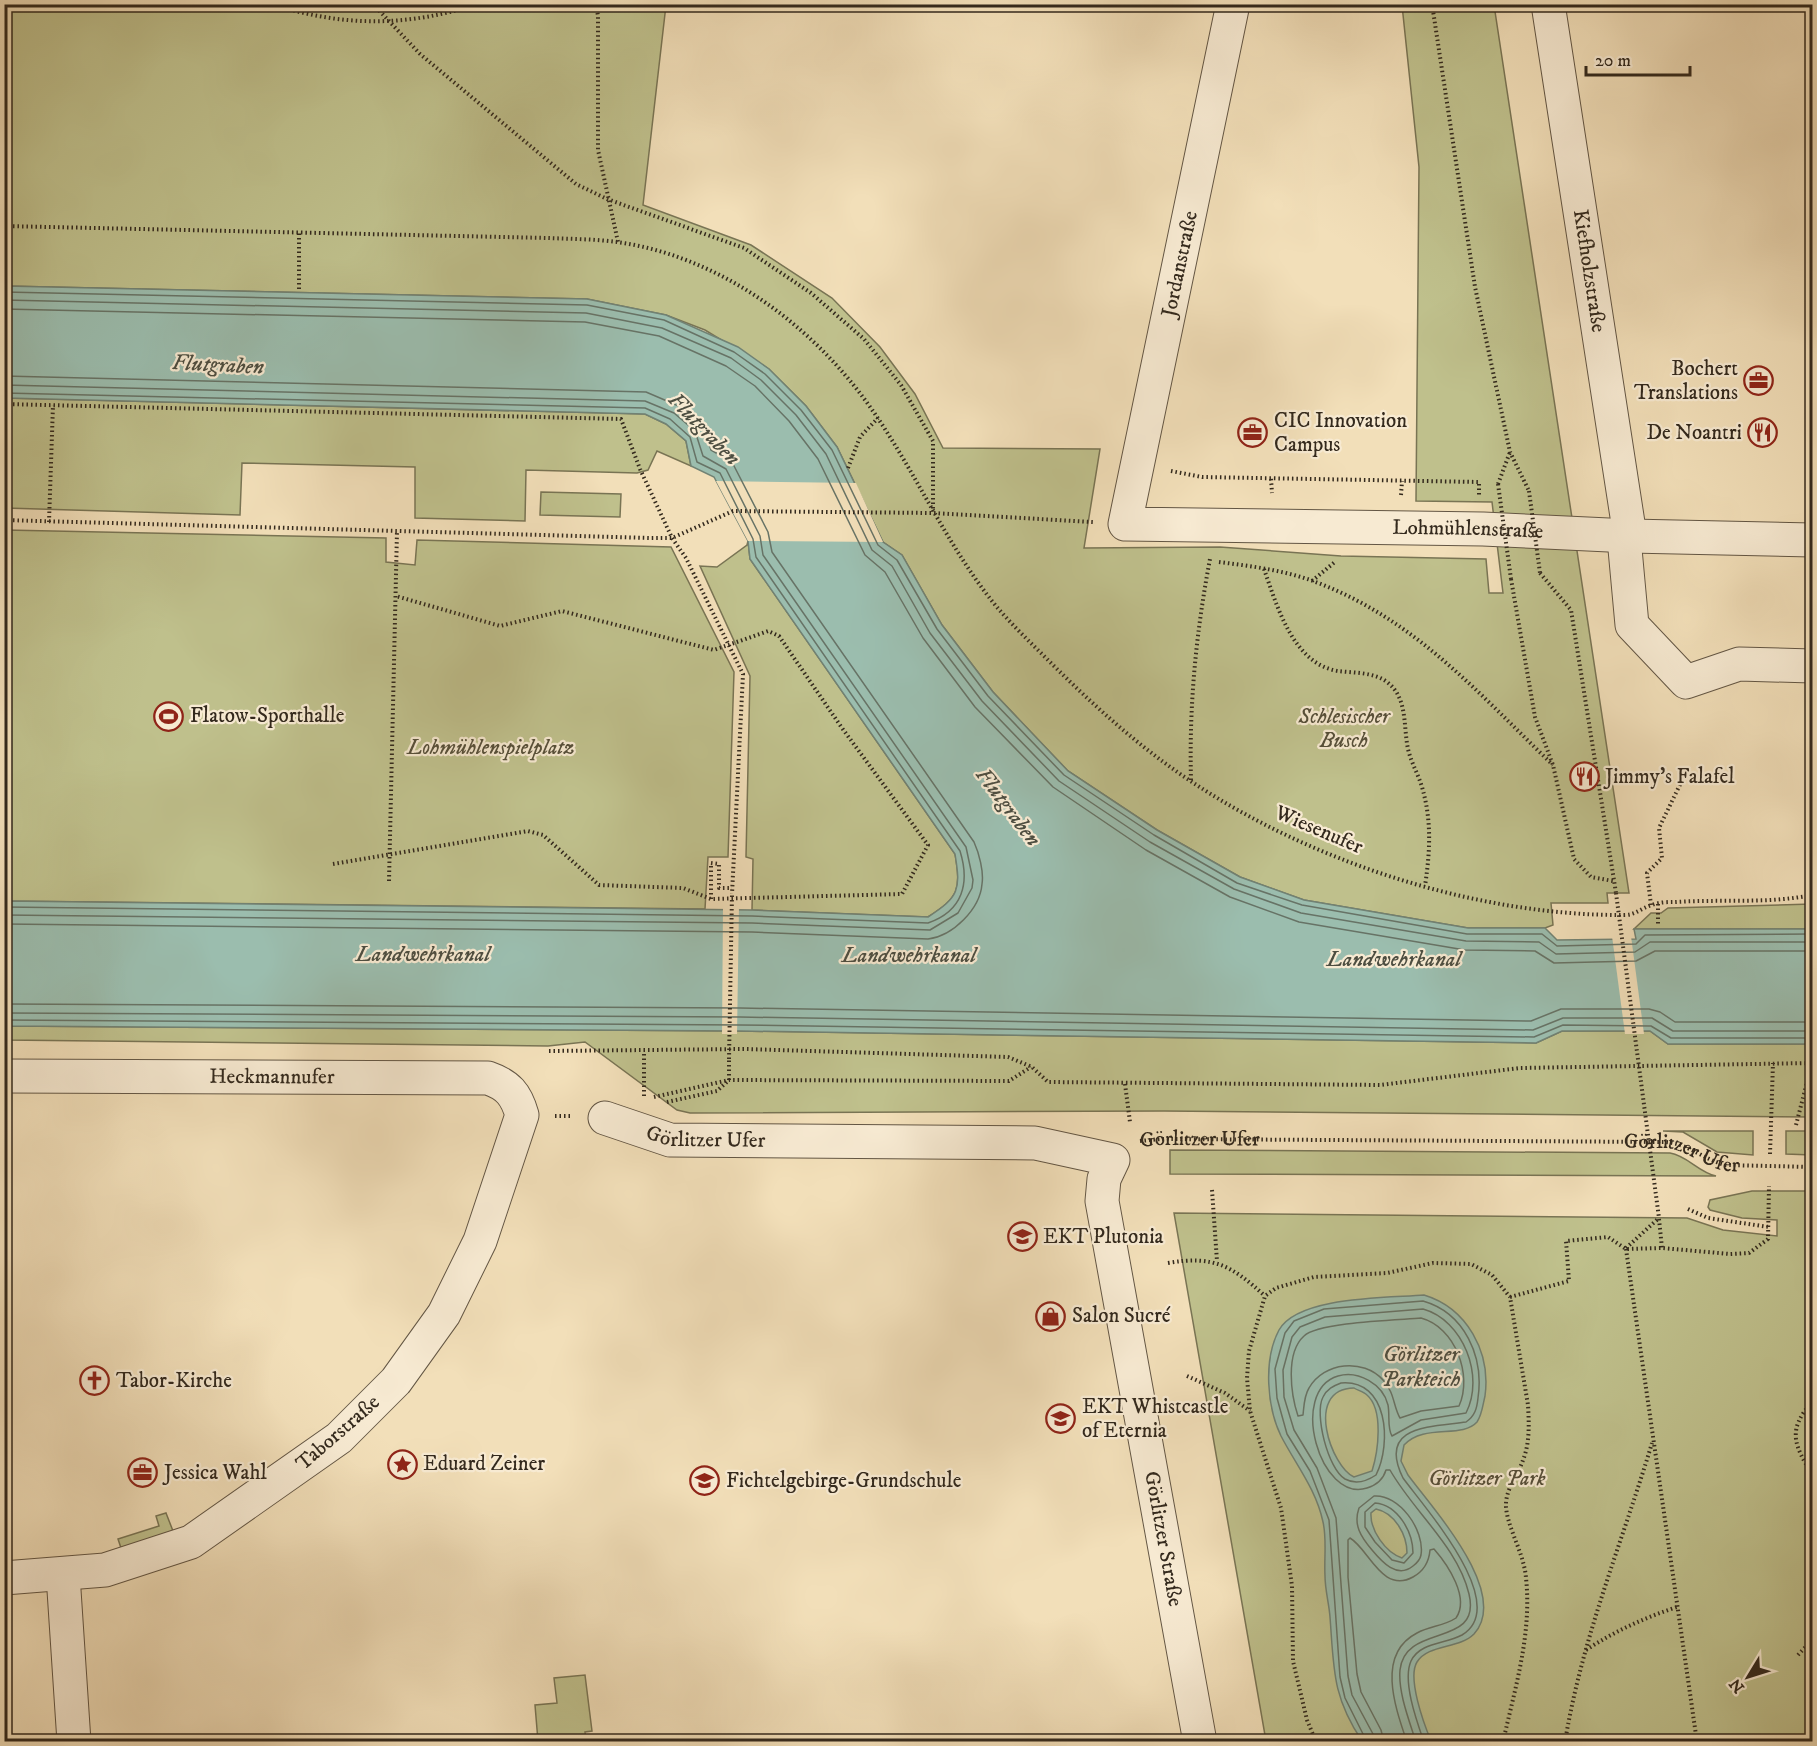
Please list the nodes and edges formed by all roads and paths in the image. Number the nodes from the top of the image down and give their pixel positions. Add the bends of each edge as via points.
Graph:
1 (272, 4) edge
2 (373, 4) edge
3 (477, 4) edge
4 (596, 4) edge
5 (1233, 4) edge
6 (1432, 4) edge
7 (1548, 4) edge
8 (390, 23) junction
9 (607, 199) junction
10 (4, 226) edge
11 (299, 231) junction
12 (618, 242) junction
13 (299, 289) dead end
14 (4, 404) edge
15 (53, 405) junction
16 (878, 418) junction
17 (1510, 452) junction
18 (1138, 463) junction
19 (848, 468) dead end
20 (1480, 506) dead end
21 (933, 513) junction
22 (4, 520) edge
23 (49, 522) junction
24 (1125, 524) junction
25 (397, 531) junction
26 (1630, 536) junction
27 (672, 537) junction
28 (1812, 540) edge
29 (1212, 552) dead end
30 (1343, 558) dead end
31 (1199, 559) dead end
32 (1210, 561) junction
33 (1264, 569) junction
34 (1312, 581) junction
35 (396, 596) junction
36 (728, 646) junction
37 (1812, 666) edge
38 (1553, 765) junction
39 (1689, 766) dead end
40 (1191, 781) junction
41 (389, 855) junction
42 (333, 864) dead end
43 (389, 881) dead end
44 (1613, 881) junction
45 (1425, 886) junction
46 (732, 888) junction
47 (1812, 895) edge
48 (711, 899) junction
49 (1658, 904) junction
50 (1651, 905) junction
51 (1659, 925) dead end
52 (549, 1052) dead end
53 (644, 1052) junction
54 (1773, 1063) junction
55 (1812, 1063) edge
56 (1032, 1067) junction
57 (4, 1076) edge
58 (729, 1080) junction
59 (1125, 1084) junction
60 (664, 1102) dead end
61 (522, 1115) junction
62 (605, 1118) joint
63 (1130, 1122) dead end
64 (1796, 1125) dead end
65 (1770, 1154) dead end
66 (1113, 1160) junction
67 (1812, 1167) edge
68 (1769, 1186) dead end
69 (1212, 1190) dead end
70 (1688, 1209) dead end
71 (1659, 1218) junction
72 (1769, 1227) junction
73 (1662, 1248) junction
74 (1626, 1249) junction
75 (1217, 1261) junction
76 (1168, 1263) dead end
77 (1265, 1296) junction
78 (1510, 1297) junction
79 (1187, 1376) dead end
80 (1812, 1402) edge
81 (1250, 1412) junction
82 (1653, 1442) junction
83 (1812, 1474) edge
84 (63, 1575) junction
85 (4, 1578) edge
86 (1677, 1607) junction
87 (1812, 1640) edge
88 (1585, 1650) junction
89 (1798, 1655) dead end
90 (74, 1742) edge
91 (1200, 1742) edge
92 (1316, 1742) edge
93 (1503, 1742) edge
94 (1565, 1742) edge
95 (1696, 1742) edge

1 - 8 path via 355,21
2 - 8 path
3 - 8 path via 440,17
4 - 9 path via 598,150
5 - 18 street, Jordanstraße
6 - 17 path via 1475,287
7 - 26 street, Kiefholzstraße
8 - 9 path via 492,116 576,184
9 - 12 path
9 - 21 path via 744,248 811,293 864,339 901,385 933,441
10 - 11 path, Wiesenufer
11 - 12 path, Wiesenufer
11 - 13 path
12 - 16 path, Wiesenufer via 695,265 764,301 822,349
14 - 15 path
15 - 23 path
15 - 27 path via 621,419
16 - 19 path via 860,437
16 - 21 path, Wiesenufer
17 - 38 path, bridge via 1498,484 1535,717
17 - 44 path, bridge via 1529,491 1540,573 1571,610
18 - 20 path via 1202,477 1479,482
18 - 24 street, Jordanstraße
21 - 24 path
21 - 27 path via 733,511
21 - 40 path, Wiesenufer via 960,560 1012,623 1084,696
22 - 23 path
23 - 25 path
24 - 26 street, Lohmühlenstraße via 1483,529
25 - 27 path
25 - 35 path
26 - 28 street, Lohmühlenstraße
26 - 37 street, Kiefholzstraße via 1625,549 1632,625 1686,682 1739,664
27 - 36 path
29 - 32 path
30 - 34 path
31 - 32 path
32 - 33 path
32 - 40 path via 1193,672
33 - 34 path
33 - 45 path via 1284,622 1315,662 1335,670 1377,676 1397,692 1408,750 1429,814 1430,854
34 - 38 path via 1379,613 1425,643
35 - 36 path via 500,626 562,611 714,650
35 - 41 path
36 - 46 path via 743,674
36 - 48 path via 768,631 779,636 928,845 902,894
38 - 44 path via 1574,859 1590,877
39 - 50 path via 1659,828 1662,858 1647,873
40 - 45 path, Wiesenufer via 1299,840
41 - 42 path
41 - 43 path
41 - 48 path via 528,831 543,835 599,885 683,888
44 - 71 path, bridge
45 - 50 path, Wiesenufer via 1505,905 1570,914 1630,915
46 - 48 path via 719,888 719,864 711,863
46 - 58 path, bridge
47 - 49 path, Wiesenufer
49 - 50 path, Wiesenufer
49 - 51 path
52 - 53 path
53 - 56 path via 745,1049 1008,1057
53 - 58 path via 644,1099
54 - 55 path
54 - 59 path via 1520,1068 1380,1085
54 - 65 path
55 - 64 path
56 - 58 path via 1009,1081
56 - 59 path via 1048,1082
57 - 61 street, Heckmannufer via 488,1078 505,1084 518,1100
58 - 60 path via 717,1091
59 - 63 path
61 - 62 path
61 - 84 street, Taborstraße via 495,1202 459,1286 412,1361 367,1413 304,1465 191,1542 108,1569
62 - 66 street, Görlitzer Ufer via 670,1140 1035,1143
66 - 67 path, Görlitzer Ufer via 1136,1142 1161,1139 1666,1142 1688,1147 1726,1165
66 - 91 street, Görlitzer Straße via 1104,1179 1102,1202
68 - 72 path
69 - 75 path
70 - 72 path via 1708,1218
71 - 73 path
71 - 74 path
72 - 73 path via 1768,1239 1749,1253
73 - 74 path
74 - 78 path via 1608,1236 1566,1241 1569,1281
74 - 82 path
75 - 76 path
75 - 77 path via 1239,1273
77 - 78 path via 1276,1288 1314,1277 1387,1273 1453,1262 1471,1264 1492,1275
77 - 81 path via 1250,1351
78 - 93 path via 1529,1424 1523,1460 1508,1495 1507,1512 1524,1559 1528,1600 1526,1637
79 - 81 path via 1226,1393
80 - 83 path via 1795,1429 1796,1446
81 - 92 path via 1281,1508 1292,1586 1293,1661
82 - 86 path
82 - 88 path
84 - 85 street, Taborstraße
84 - 90 street
86 - 88 path via 1612,1633
86 - 95 path
87 - 89 path
88 - 94 path

